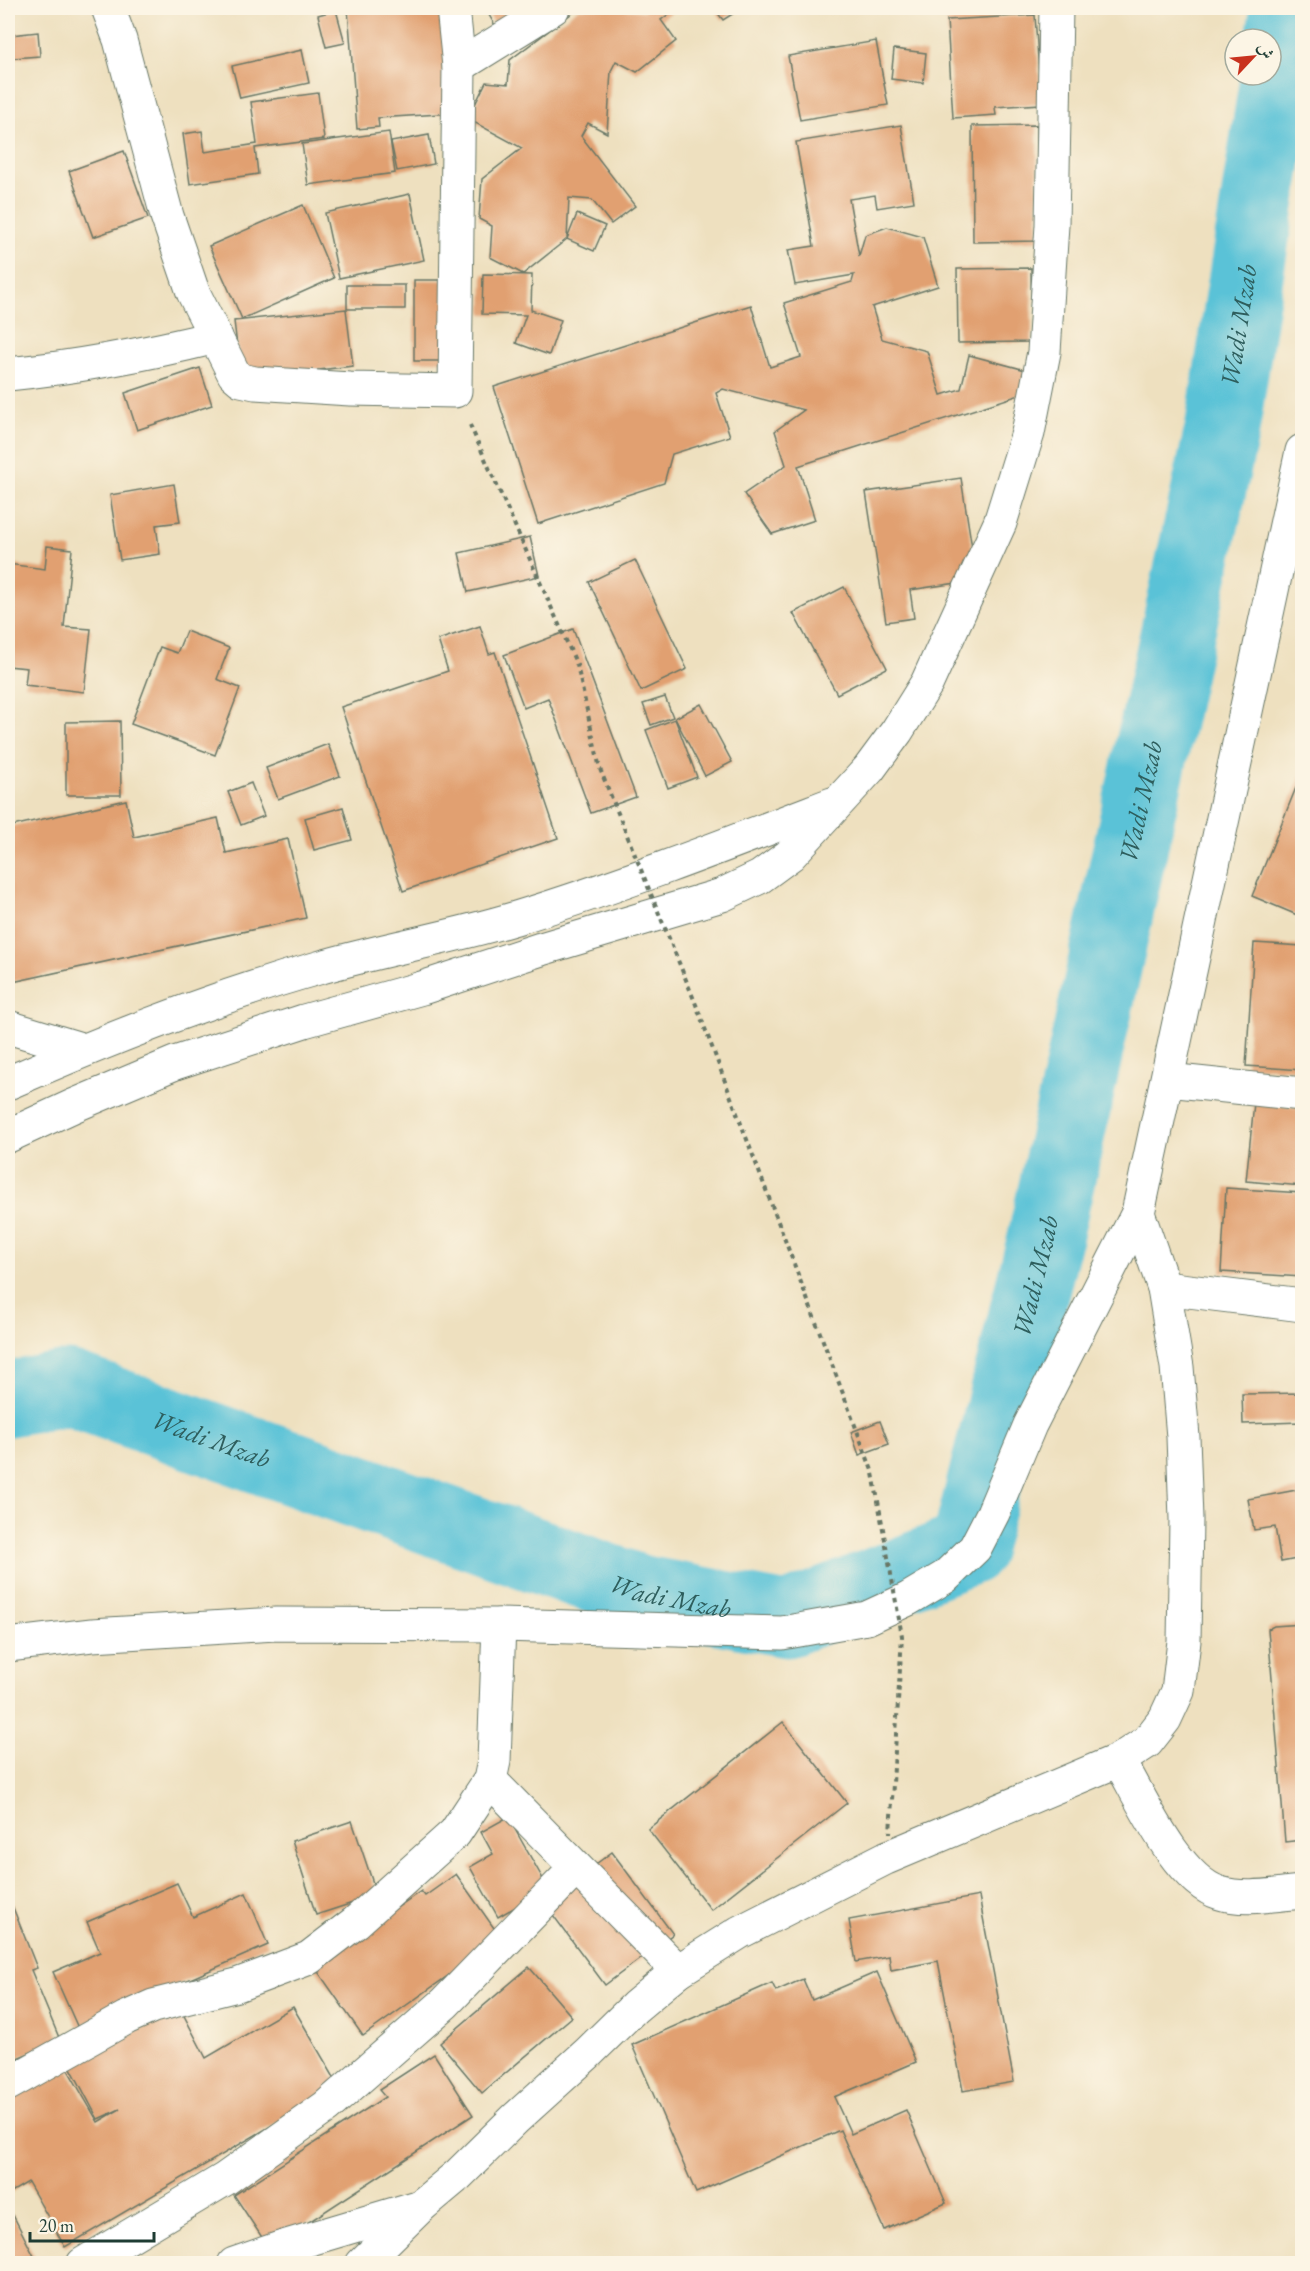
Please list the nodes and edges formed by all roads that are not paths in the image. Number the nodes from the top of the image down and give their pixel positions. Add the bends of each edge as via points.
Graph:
1 (108, 8) edge
2 (453, 8) edge
3 (553, 8) edge
4 (1056, 8) edge
5 (459, 66) junction
6 (216, 337) junction
7 (8, 374) edge
8 (1302, 451) edge
9 (839, 801) junction
10 (8, 1027) edge
11 (84, 1050) junction
12 (1168, 1080) junction
13 (8, 1083) edge
14 (1302, 1094) edge
15 (8, 1136) edge
16 (1138, 1213) junction
17 (1164, 1288) junction
18 (1302, 1305) edge
19 (499, 1625) junction
20 (8, 1645) edge
21 (1119, 1761) junction
22 (490, 1780) junction
23 (576, 1868) junction
24 (1302, 1892) edge
25 (678, 1971) junction
26 (8, 2084) edge
27 (421, 2206) junction
28 (83, 2264) edge
29 (234, 2264) edge
30 (362, 2264) edge

1 - 6 street via 167,216 193,292
2 - 5 street
3 - 5 street
4 - 9 street via 1052,225 1044,352 1028,433 1000,523 927,683 897,732
5 - 6 street via 455,391 350,389 241,380 234,374
6 - 7 street via 145,354
8 - 12 street
9 - 11 street via 691,859 515,919 319,968 223,997
9 - 15 street via 790,855 760,877 722,895 176,1063
10 - 11 street
11 - 13 street
12 - 14 street
12 - 16 street
16 - 17 street
16 - 19 street via 1030,1425 975,1548 945,1577 867,1618 782,1634
17 - 18 street
17 - 21 street via 1183,1437 1184,1641 1178,1691 1165,1719 1147,1742
19 - 20 street via 276,1624 92,1635
19 - 22 street
21 - 24 street via 1171,1850 1209,1889 1251,1896
21 - 25 street via 886,1858 740,1932
22 - 23 street
22 - 26 street via 455,1833 356,1922 309,1958 237,1985 153,2006
23 - 25 street
23 - 28 street via 445,2003 326,2107 225,2179
25 - 27 street
27 - 29 street
27 - 30 street

